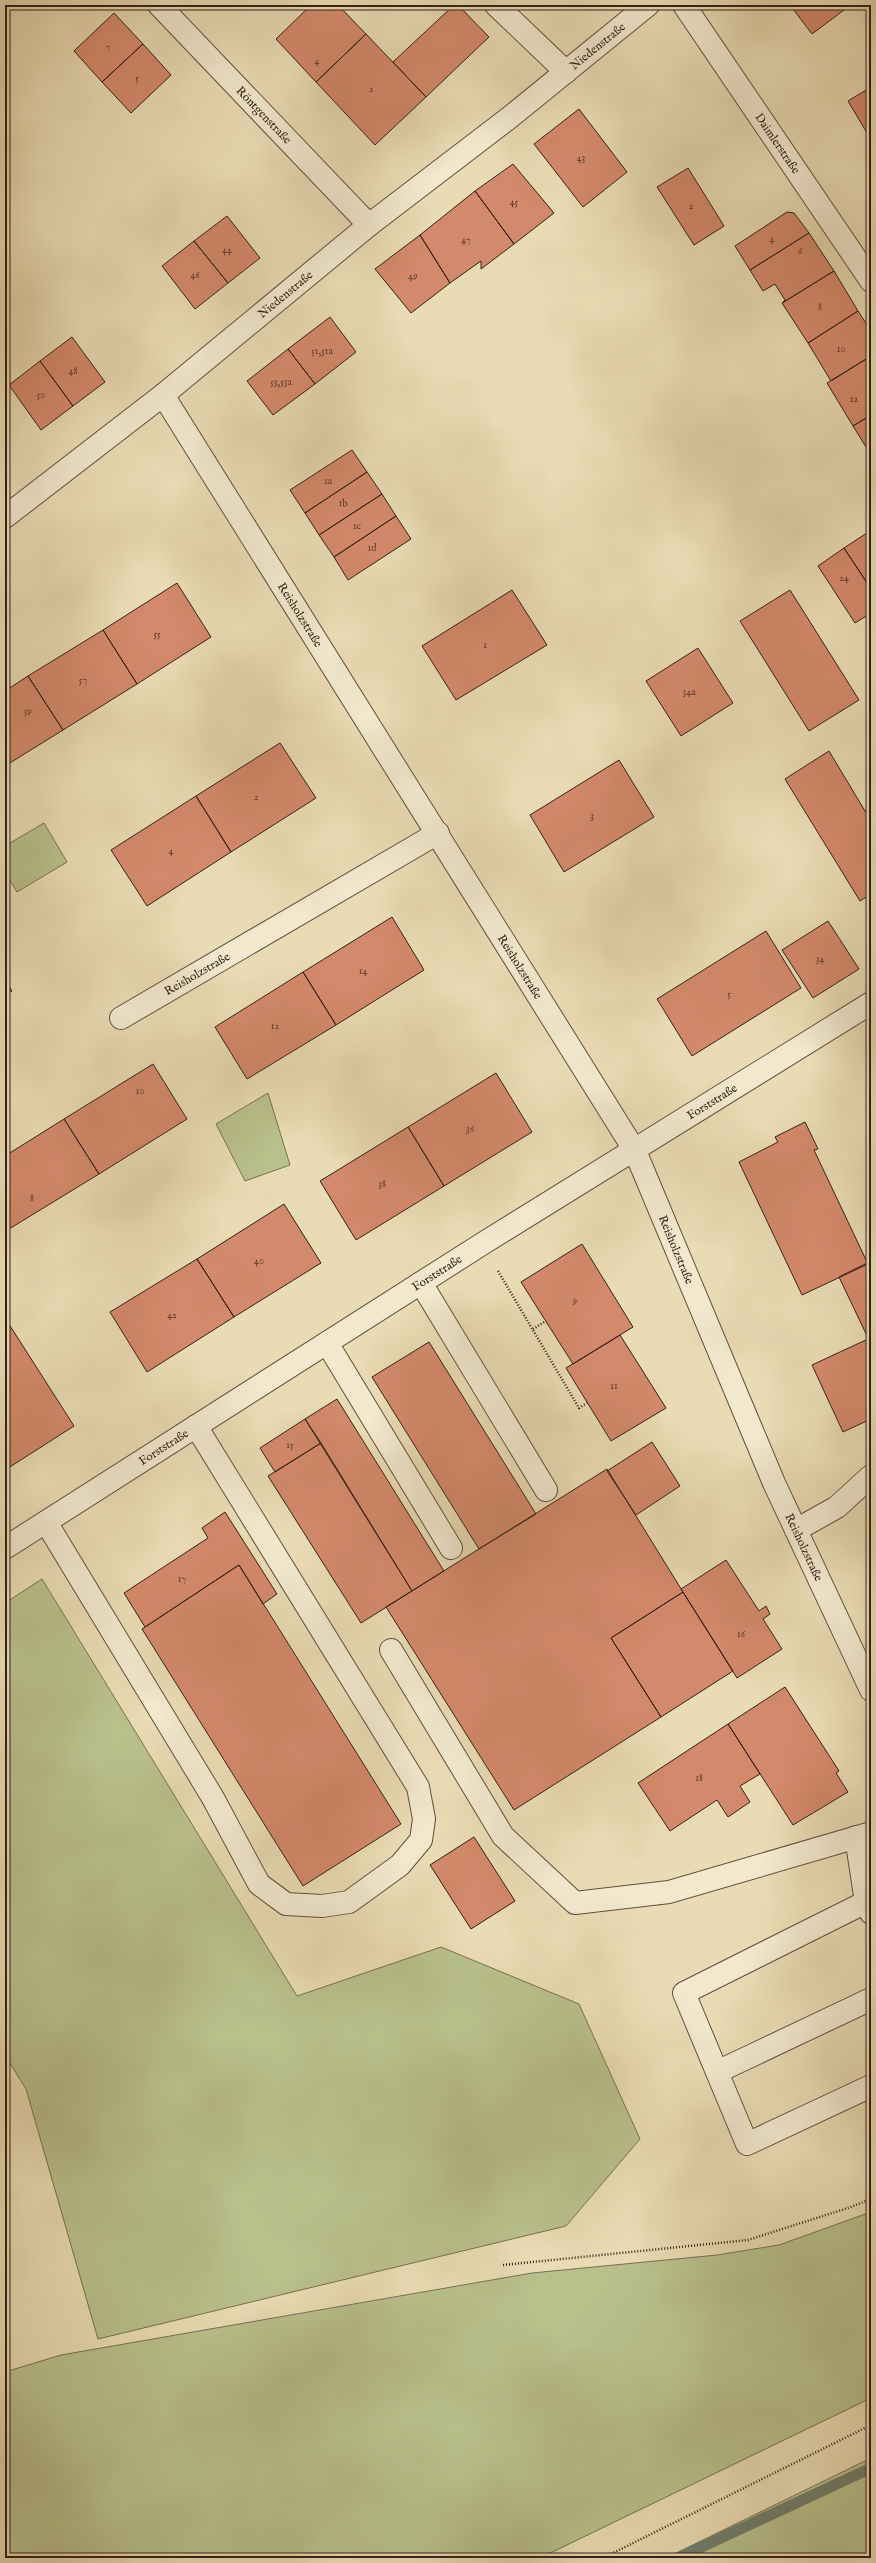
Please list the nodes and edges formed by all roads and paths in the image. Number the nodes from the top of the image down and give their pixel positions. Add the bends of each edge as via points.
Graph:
1 (159, 5) edge
2 (496, 5) edge
3 (648, 5) edge
4 (684, 5) edge
5 (566, 72) junction
6 (368, 225) junction
7 (871, 281) edge
8 (163, 395) junction
9 (5, 517) edge
10 (438, 833) junction
11 (871, 1003) edge
12 (121, 1018) dead end
13 (635, 1151) junction
14 (497, 1270) dead end
15 (421, 1282) junction
16 (546, 1321) dead end
17 (533, 1329) junction
18 (326, 1342) junction
19 (587, 1403) dead end
20 (196, 1426) junction
21 (871, 1476) edge
22 (546, 1490) dead end
23 (46, 1522) junction
24 (796, 1530) junction
25 (5, 1548) edge
26 (451, 1548) dead end
27 (391, 1650) dead end
28 (871, 1690) edge
29 (864, 1835) edge
30 (868, 1908) edge
31 (871, 1999) edge
32 (717, 2072) junction
33 (871, 2086) edge
34 (871, 2199) edge
35 (503, 2265) dead end
36 (871, 2425) edge
37 (603, 2558) edge

1 - 6 street, Röntgenstraße
2 - 5 street, Niedenstraße
3 - 5 street, Niedenstraße
4 - 7 street, Daimlerstraße
5 - 6 street, Niedenstraße
6 - 8 street, Niedenstraße
8 - 9 street, Niedenstraße
8 - 10 street, Reisholzstraße
10 - 12 street, Reisholzstraße
10 - 13 street, Reisholzstraße
11 - 13 street, Forststraße
13 - 15 street, Forststraße
13 - 24 street, Reisholzstraße
14 - 17 path
15 - 18 street, Forststraße
15 - 22 street
16 - 17 path
17 - 19 path via 579,1408
18 - 20 street, Forststraße
18 - 26 street
20 - 23 street, Forststraße
20 - 23 street via 418,1787 424,1818 421,1840 400,1865 349,1902 322,1906 286,1904 259,1884 213,1798
21 - 24 street via 837,1507
23 - 25 street, Forststraße
24 - 28 street, Reisholzstraße
27 - 29 street via 503,1836 575,1903 669,1892
29 - 30 street
30 - 32 street via 684,1993
31 - 32 street
32 - 33 street via 747,2144
34 - 35 path via 851,2208 748,2240
36 - 37 path

